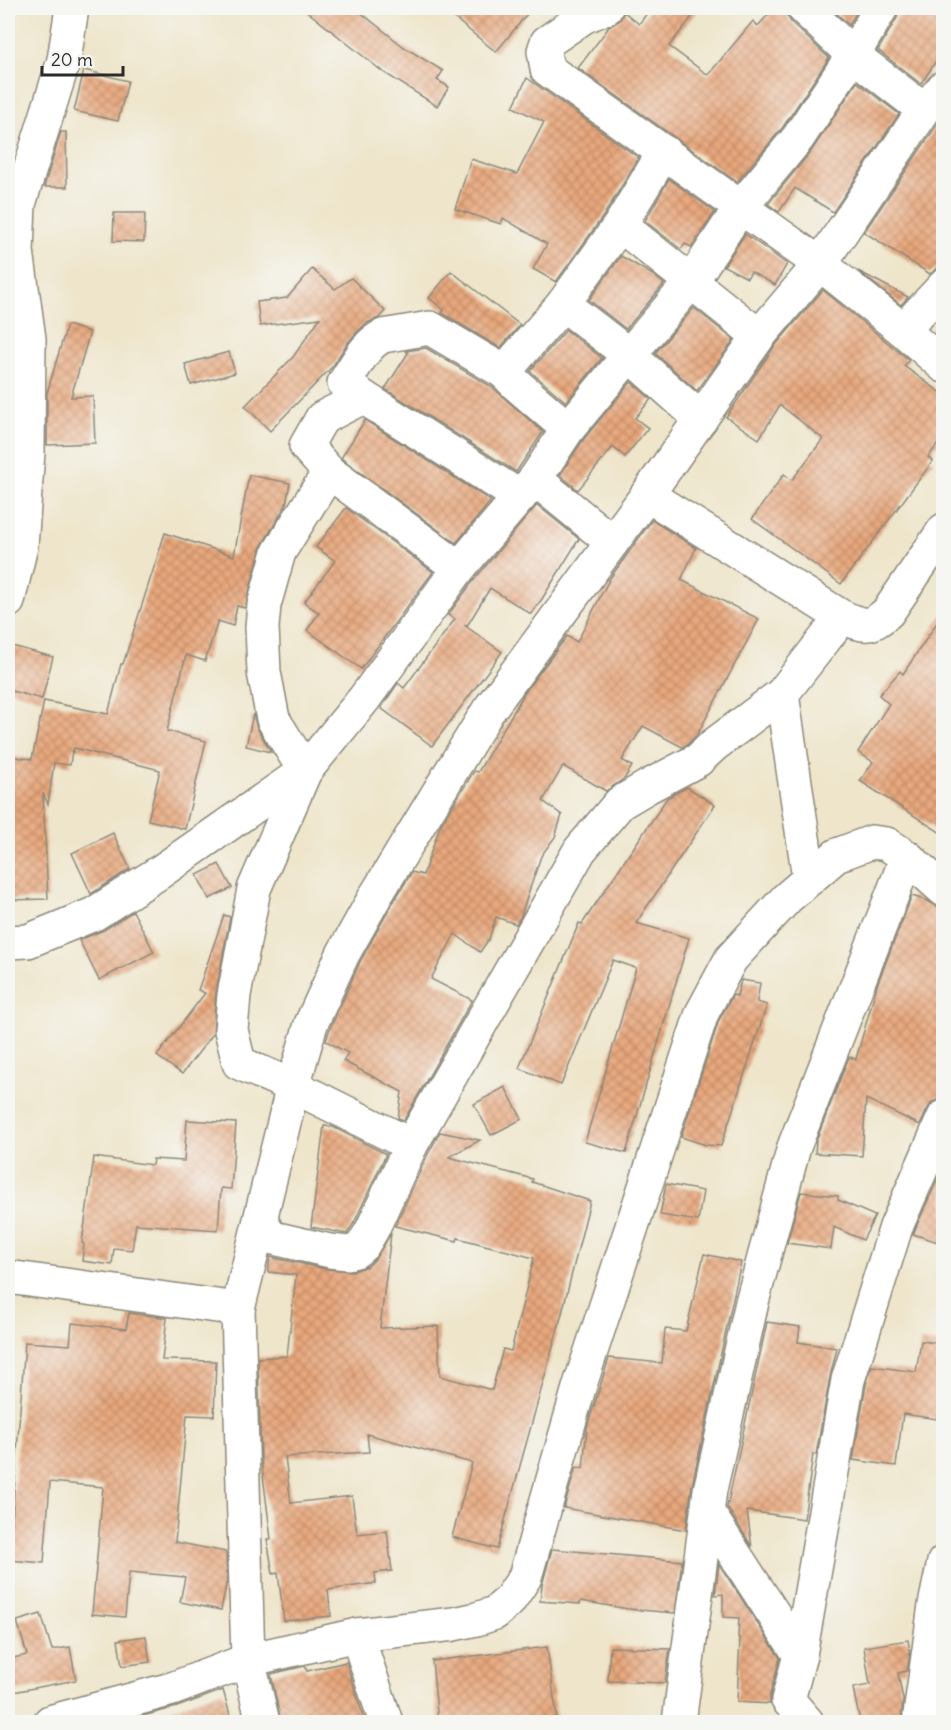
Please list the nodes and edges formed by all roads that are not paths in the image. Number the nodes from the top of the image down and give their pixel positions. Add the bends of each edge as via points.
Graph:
1 (72, 8) edge
2 (606, 8) edge
3 (804, 8) edge
4 (881, 8) edge
5 (853, 55) junction
6 (934, 99) edge
7 (664, 152) junction
8 (740, 208) junction
9 (620, 225) junction
10 (820, 264) junction
11 (692, 282) junction
12 (944, 286) edge
13 (563, 304) junction
14 (903, 330) junction
15 (759, 336) junction
16 (629, 355) junction
17 (944, 366) edge
18 (504, 372) junction
19 (363, 397) junction
20 (701, 419) junction
21 (568, 429) junction
22 (329, 472) junction
23 (527, 488) junction
24 (647, 495) junction
25 (944, 530) edge
26 (612, 542) junction
27 (459, 568) junction
28 (8, 601) edge
29 (842, 616) junction
30 (782, 694) junction
31 (305, 771) junction
32 (907, 857) junction
33 (809, 878) junction
34 (944, 890) edge
35 (8, 942) edge
36 (293, 1086) junction
37 (944, 1117) edge
38 (411, 1145) junction
39 (261, 1218) junction
40 (8, 1277) edge
41 (238, 1309) junction
42 (708, 1513) junction
43 (944, 1562) edge
44 (357, 1635) junction
45 (800, 1655) junction
46 (248, 1660) junction
47 (105, 1715) edge
48 (792, 1715) edge
49 (50, 1722) edge
50 (263, 1722) edge
51 (386, 1722) edge
52 (679, 1722) edge
53 (919, 1722) edge

1 - 28 street via 64,60 19,204 17,250 29,339 28,452 21,546
2 - 7 street via 585,16 547,42 547,69
3 - 5 street
4 - 5 street
5 - 6 street
5 - 8 street via 798,138
6 - 10 street
7 - 8 street
7 - 9 street
8 - 10 street
8 - 11 street
9 - 11 street
9 - 13 street
10 - 14 street
10 - 15 street
11 - 15 street
11 - 16 street
12 - 14 street
13 - 16 street
13 - 18 street
14 - 17 street
15 - 20 street
16 - 20 street
16 - 21 street
18 - 19 street via 430,328 383,336 375,339 344,383
18 - 21 street
19 - 22 street via 322,418 306,446
19 - 23 street
20 - 24 street
21 - 23 street
22 - 27 street
22 - 31 street via 279,552 262,627 264,672 273,719
23 - 26 street
23 - 27 street
24 - 26 street
24 - 29 street
25 - 29 street via 888,612 876,623 864,625
26 - 36 street via 488,711 376,895 311,1024
27 - 31 street via 364,699
29 - 30 street
30 - 33 street
30 - 38 street via 698,760 620,803 591,835
31 - 35 street via 94,914 28,941
31 - 36 street via 254,889 231,1030 239,1063
32 - 33 street via 887,844 872,842 837,855
32 - 34 street
32 - 42 street via 794,1147 752,1302
33 - 44 street via 731,959 702,1013 579,1388 525,1577 510,1601 495,1613 454,1624
36 - 38 street
36 - 39 street
37 - 45 street via 896,1227 848,1380
38 - 39 street via 372,1230 356,1251 330,1251 269,1237
39 - 41 street
40 - 41 street
41 - 46 street
42 - 45 street
42 - 52 street
43 - 53 street
44 - 46 street
44 - 51 street
45 - 48 street
46 - 47 street
46 - 50 street
47 - 49 street

